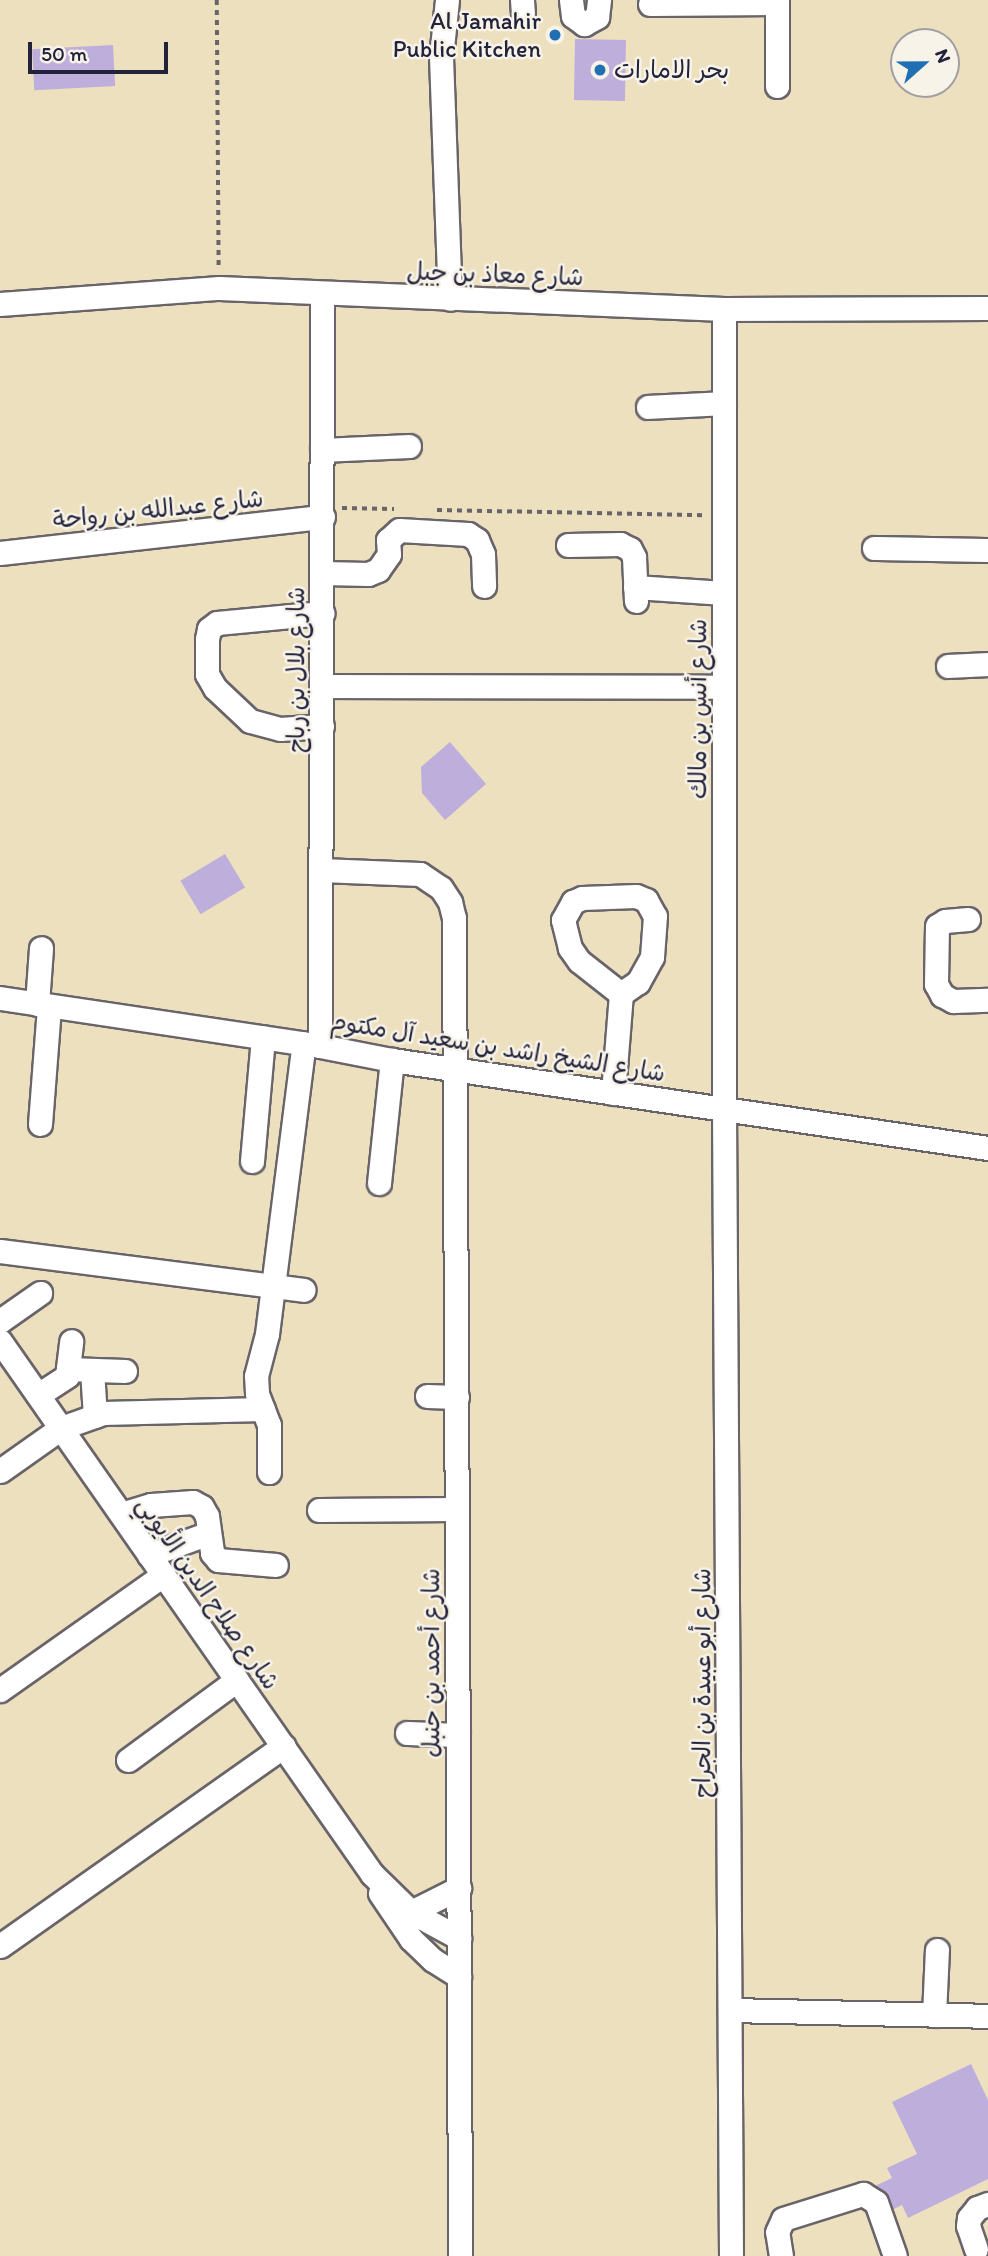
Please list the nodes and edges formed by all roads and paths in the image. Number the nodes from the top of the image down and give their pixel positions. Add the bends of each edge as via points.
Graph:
1 (217, 0) edge
2 (447, 0) edge
3 (571, 0) edge
4 (599, 0) edge
5 (777, 1) edge
6 (650, 4) dead end
7 (777, 86) dead end
8 (219, 288) junction
9 (322, 294) junction
10 (450, 299) junction
11 (0, 304) edge
12 (988, 308) edge
13 (724, 309) junction
14 (724, 403) junction
15 (648, 407) dead end
16 (409, 446) dead end
17 (322, 450) junction
18 (406, 509) dead end
19 (433, 510) dead end
20 (323, 512) junction
21 (724, 516) junction
22 (568, 545) dead end
23 (874, 548) dead end
24 (988, 550) edge
25 (0, 553) edge
26 (323, 573) junction
27 (484, 586) dead end
28 (724, 593) junction
29 (323, 613) junction
30 (988, 664) edge
31 (948, 666) dead end
32 (323, 686) junction
33 (724, 687) junction
34 (322, 726) junction
35 (321, 870) junction
36 (968, 919) dead end
37 (41, 948) dead end
38 (621, 994) junction
39 (0, 998) edge
40 (988, 1000) edge
41 (43, 1005) junction
42 (263, 1037) junction
43 (312, 1044) junction
44 (392, 1060) junction
45 (455, 1070) junction
46 (613, 1093) junction
47 (724, 1109) junction
48 (40, 1124) dead end
49 (988, 1148) edge
50 (252, 1161) dead end
51 (379, 1182) dead end
52 (0, 1251) edge
53 (272, 1286) junction
54 (304, 1290) dead end
55 (40, 1293) dead end
56 (0, 1321) edge
57 (0, 1341) edge
58 (71, 1341) dead end
59 (68, 1369) junction
60 (92, 1370) junction
61 (125, 1371) dead end
62 (38, 1395) junction
63 (427, 1396) dead end
64 (457, 1397) junction
65 (263, 1409) junction
66 (95, 1416) junction
67 (61, 1428) junction
68 (0, 1471) edge
69 (269, 1472) dead end
70 (457, 1509) junction
71 (319, 1510) dead end
72 (121, 1514) junction
73 (209, 1533) junction
74 (149, 1555) junction
75 (276, 1564) dead end
76 (163, 1575) junction
77 (237, 1680) junction
78 (0, 1689) edge
79 (407, 1733) dead end
80 (458, 1735) junction
81 (283, 1746) junction
82 (128, 1760) dead end
83 (373, 1874) junction
84 (458, 1888) junction
85 (411, 1912) junction
86 (458, 1938) junction
87 (0, 1946) edge
88 (937, 1950) dead end
89 (459, 1976) junction
90 (730, 2010) junction
91 (934, 2015) junction
92 (988, 2016) edge
93 (988, 2203) edge
94 (974, 2250) edge
95 (737, 2253) edge
96 (460, 2256) edge
97 (781, 2256) edge
98 (895, 2256) edge

1 - 8 path
2 - 10 street via 440,57
3 - 4 street via 573,16 584,24 597,17
5 - 6 street
5 - 7 street
8 - 9 street, شارع معاذ بن جبل
8 - 11 street, شارع معاذ بن جبل
9 - 10 street, شارع معاذ بن جبل
9 - 17 street, شارع بلال بن رباح
10 - 13 street, شارع معاذ بن جبل
12 - 13 street, شارع معاذ بن جبل
13 - 14 street, شارع أنس بن مالك
14 - 15 street
14 - 21 street, شارع أنس بن مالك
16 - 17 street
17 - 20 street, شارع بلال بن رباح
18 - 20 path
19 - 21 path
20 - 25 street, شارع عبدالله بن رواحة
20 - 26 street, شارع بلال بن رباح
21 - 28 street, شارع أنس بن مالك
22 - 28 street via 620,544 630,549 636,594
23 - 24 street
26 - 27 street via 378,570 388,554 388,540 399,530 468,534 477,540 483,554
26 - 29 street, شارع بلال بن رباح
28 - 33 street, شارع أنس بن مالك
29 - 32 street, شارع بلال بن رباح
29 - 34 street via 217,623 209,629 207,639 207,674 215,688 250,721 280,729
30 - 31 street
32 - 33 street
32 - 34 street, شارع بلال بن رباح
33 - 47 street, شارع أنس بن مالك
34 - 35 street, شارع بلال بن رباح
35 - 43 street, شارع بلال بن رباح
35 - 45 street, شارع أحمد بن حنبل via 419,874 446,895 454,918
36 - 40 street via 944,920 937,926 936,984 942,995 953,1001
37 - 41 street
38 - 38 street via 638,982 652,957 653,909 636,896 573,902 564,920 570,948 579,961
38 - 46 street
39 - 41 street, شارع الشيخ راشد بن سعيد آل مكتوم
41 - 42 street, شارع الشيخ راشد بن سعيد آل مكتوم
41 - 48 street
42 - 43 street, شارع الشيخ راشد بن سعيد آل مكتوم
42 - 50 street
43 - 44 street, شارع الشيخ راشد بن سعيد آل مكتوم
43 - 53 street, شارع بلال بن رباح
44 - 45 street, شارع الشيخ راشد بن سعيد آل مكتوم
44 - 51 street
45 - 46 street, شارع الشيخ راشد بن سعيد آل مكتوم
45 - 64 street, شارع أحمد بن حنبل
46 - 47 street, شارع الشيخ راشد بن سعيد آل مكتوم
47 - 49 street, شارع الشيخ راشد بن سعيد آل مكتوم
47 - 90 street, شارع أبو عبيدة بن الجراح
52 - 53 street
53 - 54 street
53 - 65 street, شارع بلال بن رباح via 256,1376
55 - 56 street
57 - 62 street, شارع صلاح الدين الأيوبي
58 - 59 street
59 - 60 street
59 - 62 street via 65,1380
60 - 61 street
60 - 66 street
62 - 67 street, شارع صلاح الدين الأيوبي
63 - 64 street
64 - 70 street, شارع أحمد بن حنبل
65 - 66 street via 120,1410
65 - 69 street, شارع بلال بن رباح via 269,1425
66 - 67 street
67 - 68 street
67 - 72 street, شارع صلاح الدين الأيوبي
70 - 71 street
70 - 80 street, شارع أحمد بن حنبل
72 - 73 street via 159,1504 193,1502 205,1511
72 - 74 street, شارع صلاح الدين الأيوبي
73 - 74 street
73 - 75 street via 218,1560
74 - 76 street, شارع صلاح الدين الأيوبي
76 - 77 street, شارع صلاح الدين الأيوبي
76 - 78 street
77 - 81 street, شارع صلاح الدين الأيوبي
77 - 82 street
79 - 80 street
80 - 84 street, شارع أحمد بن حنبل
81 - 83 street, شارع صلاح الدين الأيوبي
81 - 87 street
83 - 85 street, شارع صلاح الدين الأيوبي
83 - 89 street, شارع صلاح الدين الأيوبي via 384,1902 406,1934 433,1960
84 - 85 street
84 - 86 street, شارع أحمد بن حنبل
85 - 86 street, شارع صلاح الدين الأيوبي
86 - 89 street, شارع أحمد بن حنبل
88 - 91 street
89 - 96 street, شارع أحمد بن حنبل
90 - 91 street
90 - 95 street, شارع أبو عبيدة بن الجراح
91 - 92 street
93 - 94 street via 969,2218
97 - 98 street via 777,2232 783,2219 859,2194 876,2202

